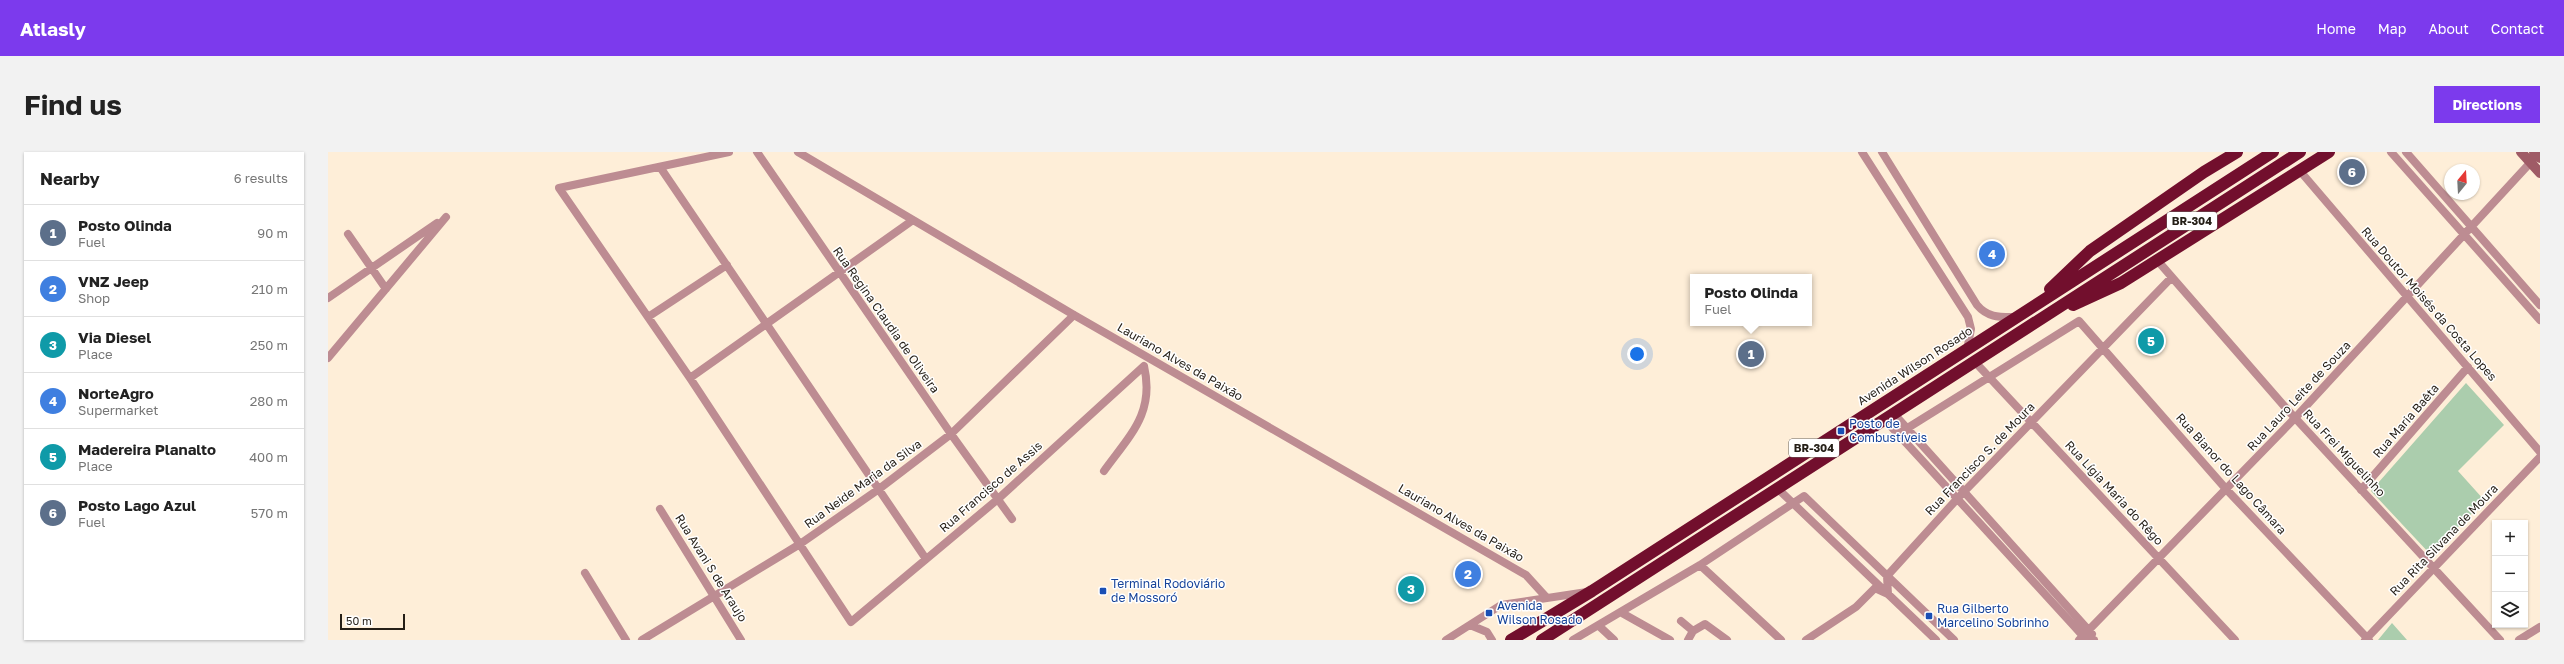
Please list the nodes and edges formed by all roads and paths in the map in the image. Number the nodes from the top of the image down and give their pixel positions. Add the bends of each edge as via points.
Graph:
1 (729, 152) edge
2 (758, 152) edge
3 (798, 152) edge
4 (1862, 152) edge
5 (1882, 152) edge
6 (2237, 152) edge
7 (2273, 152) edge
8 (2300, 152) edge
9 (2330, 152) edge
10 (2391, 152) edge
11 (2406, 152) edge
12 (2521, 152) edge
13 (2534, 152) edge
14 (2535, 161) edge
15 (1868, 162) junction
16 (660, 167) junction
17 (2300, 171) junction
18 (2540, 174) edge
19 (1904, 187) junction
20 (913, 220) junction
21 (2471, 227) junction
22 (348, 234) dead end
23 (2465, 234) junction
24 (2157, 260) junction
25 (726, 265) junction
26 (372, 268) junction
27 (839, 272) junction
28 (2172, 277) junction
29 (386, 289) junction
30 (2408, 296) junction
31 (328, 298) edge
32 (2035, 305) junction
33 (2540, 305) edge
34 (1074, 315) junction
35 (648, 317) junction
36 (2018, 317) junction
37 (2044, 317) junction
38 (2540, 320) edge
39 (767, 324) junction
40 (2103, 348) junction
41 (1967, 350) junction
42 (328, 358) edge
43 (1975, 362) junction
44 (2468, 367) junction
45 (1989, 376) junction
46 (690, 378) junction
47 (1891, 418) junction
48 (2295, 418) junction
49 (2031, 422) junction
50 (1907, 428) junction
51 (951, 434) junction
52 (1898, 434) junction
53 (2540, 452) edge
54 (2540, 457) edge
55 (1104, 470) dead end
56 (1778, 488) junction
57 (879, 489) junction
58 (2226, 489) junction
59 (2362, 490) junction
60 (1964, 492) junction
61 (998, 499) junction
62 (1957, 499) junction
63 (1793, 503) junction
64 (660, 509) dead end
65 (1012, 519) dead end
66 (800, 544) junction
67 (2159, 558) junction
68 (926, 559) junction
69 (1700, 565) junction
70 (2434, 568) junction
71 (585, 573) dead end
72 (1887, 576) junction
73 (1592, 591) junction
74 (1888, 594) junction
75 (714, 596) junction
76 (1546, 597) junction
77 (1622, 613) junction
78 (1681, 621) dead end
79 (1470, 625) junction
80 (1599, 626) junction
81 (2540, 627) edge
82 (2090, 629) junction
83 (1693, 631) junction
84 (2081, 638) edge
85 (1575, 639) edge
86 (2367, 639) edge
87 (626, 640) edge
88 (642, 640) edge
89 (741, 640) edge
90 (1446, 640) edge
91 (1492, 640) edge
92 (1511, 640) edge
93 (1542, 640) edge
94 (1614, 640) edge
95 (1670, 640) edge
96 (1688, 640) edge
97 (1727, 640) edge
98 (1781, 640) edge
99 (1806, 640) edge
100 (1936, 640) edge
101 (1954, 640) edge
102 (2094, 640) edge
103 (2235, 640) edge
104 (2500, 640) edge
105 (2519, 640) edge

1 - 16 street
2 - 27 street, Rua Regina Claudia de Oliveira
3 - 20 street, Lauriano Alves da Paixão
4 - 15 street
5 - 19 street
6 - 32 highway via 2204,172 2090,252 2068,270
7 - 32 highway, Avenida Wilson Rosado / BR-304
8 - 37 highway, BR-304
9 - 17 highway
10 - 23 street
11 - 21 street
12 - 14 main road
13 - 14 main road
14 - 18 main road
14 - 21 street, Rua Lauro Leite de Souza
15 - 19 street via 1905,210 1912,206
15 - 41 street via 1968,317 1971,329
16 - 25 street
16 - 35 street via 559,188
17 - 24 highway
17 - 30 street, Rua Doutor Moisés da Costa Lopes
19 - 36 street via 1980,309 1994,317
20 - 27 street
20 - 34 street, Lauriano Alves da Paixão
21 - 23 street, Rua Lauro Leite de Souza
21 - 33 street
22 - 26 street
23 - 30 street, Rua Lauro Leite de Souza
23 - 38 street
24 - 28 street, Rua Frei Miguelinho
24 - 37 highway via 2121,283
25 - 35 street
25 - 39 street
26 - 29 street
26 - 29 street via 446,217
26 - 31 street
27 - 39 street
27 - 51 street, Rua Regina Claudia de Oliveira
28 - 40 street, Rua Francisco S. de Moura
28 - 48 street, Rua Frei Miguelinho
29 - 42 street
30 - 44 street, Rua Doutor Moisés da Costa Lopes
30 - 48 street, Rua Lauro Leite de Souza
32 - 36 highway, Avenida Wilson Rosado / BR-304
34 - 51 street, Rua Neide Maria da Silva
34 - 76 street, Lauriano Alves da Paixão via 1526,574
35 - 46 street
36 - 41 highway, Avenida Wilson Rosado / BR-304
37 - 43 highway, BR-304
39 - 46 street
39 - 57 street
40 - 45 street, Rua Bianor do Lago Câmara via 2079,321
40 - 49 street, Rua Francisco S. de Moura
40 - 58 street, Rua Bianor do Lago Câmara
41 - 73 highway, Avenida Wilson Rosado / BR-304
43 - 45 street, Rua Lígia Maria do Rêgo
43 - 47 highway, BR-304
44 - 53 street, Rua Doutor Moisés da Costa Lopes
44 - 59 street, Rua Maria Baêta
45 - 49 street, Rua Lígia Maria do Rêgo
45 - 50 street
46 - 66 street
47 - 50 street
47 - 52 street
47 - 56 highway, BR-304
48 - 58 street, Rua Lauro Leite de Souza
48 - 59 street, Rua Frei Miguelinho
49 - 60 street, Rua Francisco S. de Moura
49 - 67 street, Rua Lígia Maria do Rêgo
50 - 52 street
50 - 60 street
51 - 57 street, Rua Neide Maria da Silva
51 - 61 street, Rua Regina Claudia de Oliveira
52 - 62 street
54 - 70 street, Rua Rita Silvana de Moura
55 - 61 street, Rua Francisco de Assis via 1135,427 1146,405 1148,385 1144,366
56 - 63 street
56 - 93 highway, BR-304
57 - 66 street, Rua Neide Maria da Silva
57 - 68 street
58 - 67 street, Rua Lauro Leite de Souza
58 - 86 street, Rua Bianor do Lago Câmara
59 - 70 street, Rua Frei Miguelinho
60 - 62 street, Rua Francisco S. de Moura
60 - 82 street
61 - 65 street, Rua Regina Claudia de Oliveira
61 - 68 street, Rua Francisco de Assis
62 - 72 street, Rua Francisco S. de Moura
62 - 84 street
63 - 69 street
63 - 72 street via 1804,496
63 - 74 street
64 - 75 street, Rua Avani S de Araujo
66 - 68 street, Rua Francisco de Assis via 851,622
66 - 75 street, Rua Neide Maria da Silva
67 - 82 street, Rua Lauro Leite de Souza
67 - 103 street, Rua Lígia Maria do Rêgo
69 - 77 street
69 - 98 street
70 - 86 street, Rua Rita Silvana de Moura
70 - 104 street, Rua Frei Miguelinho
71 - 87 street
72 - 74 street
72 - 101 street
73 - 76 street
73 - 92 highway, Avenida Wilson Rosado / BR-304
74 - 99 street via 1875,588 1856,606
74 - 100 street
75 - 88 street, Rua Neide Maria da Silva
75 - 89 street, Rua Avani S de Araujo
76 - 79 street via 1501,605
77 - 80 street
77 - 95 street
78 - 83 street
79 - 90 street
79 - 91 street via 1487,632
80 - 85 street
80 - 94 street
81 - 105 street
82 - 84 street, Rua Lauro Leite de Souza
82 - 102 street
83 - 96 street
83 - 97 street via 1702,624 1708,625
84 - 102 street

